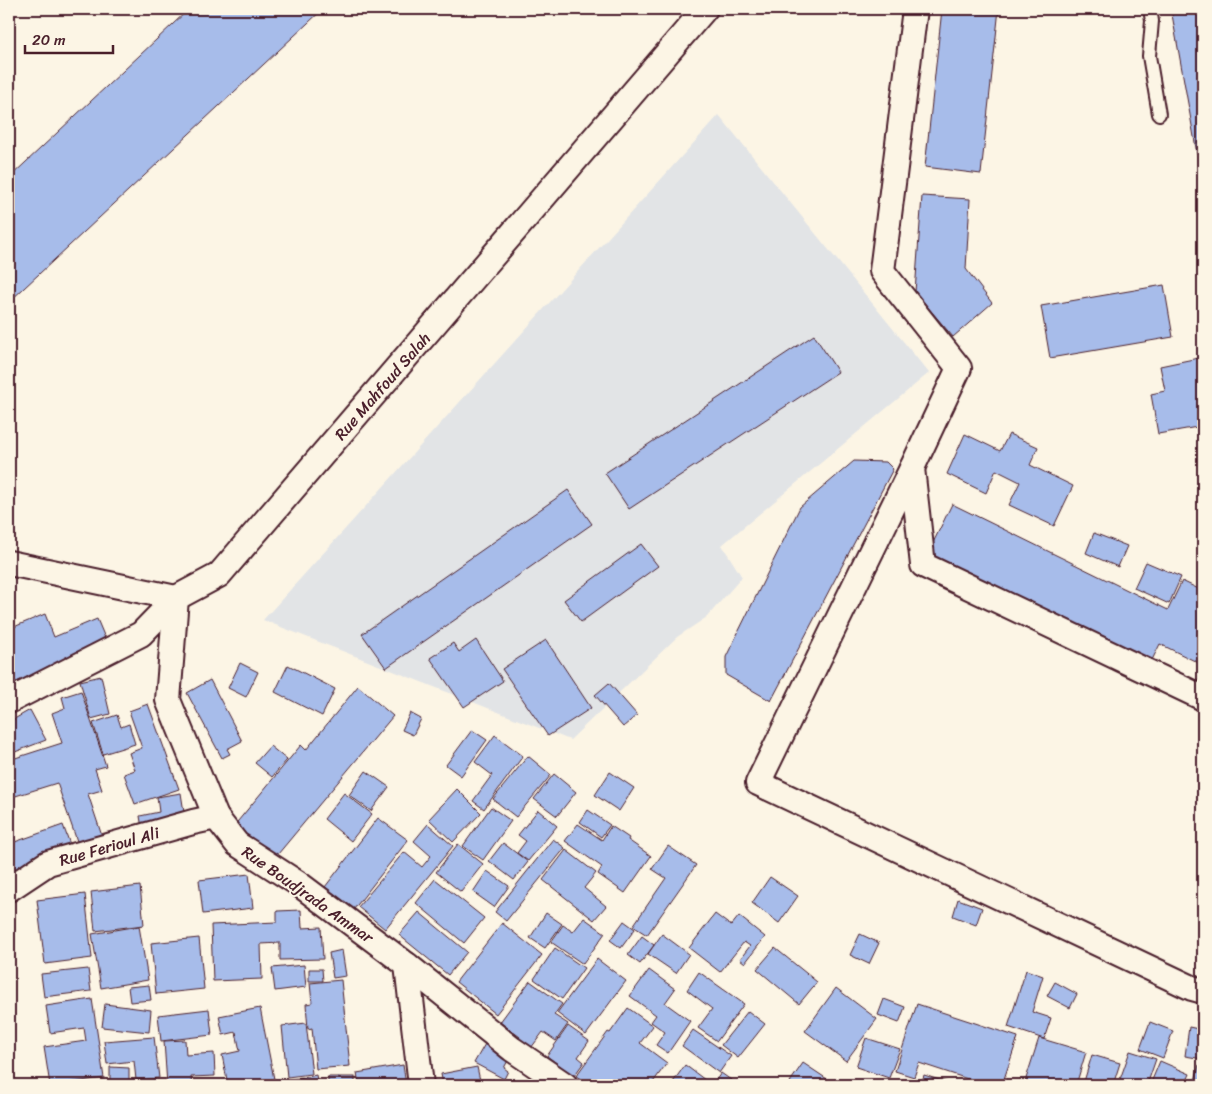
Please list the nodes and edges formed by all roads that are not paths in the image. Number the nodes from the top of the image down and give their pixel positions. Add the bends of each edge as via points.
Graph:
1 (705, 9) edge
2 (914, 9) edge
3 (1150, 9) edge
4 (1159, 114) dead end
5 (912, 468) junction
6 (9, 563) edge
7 (176, 598) junction
8 (1203, 698) edge
9 (9, 701) edge
10 (216, 817) junction
11 (9, 889) edge
12 (406, 965) junction
13 (1203, 991) edge
14 (421, 1085) edge
15 (565, 1085) edge

1 - 7 street, Rue Mahfoud Salah via 219,575
2 - 5 street via 882,271 959,368
3 - 4 lane via 1149,56
5 - 8 street via 923,565
5 - 13 street via 758,783
6 - 7 street
7 - 9 street, Rue Mahfoud Salah via 141,634
7 - 10 street, Rue Boudjrada Ammar via 168,700
10 - 11 street, Rue Ferioul Ali via 48,863
10 - 12 street, Rue Boudjrada Ammar via 236,844 299,884
12 - 14 street
12 - 15 street, Rue Boudjrada Ammar via 512,1049

